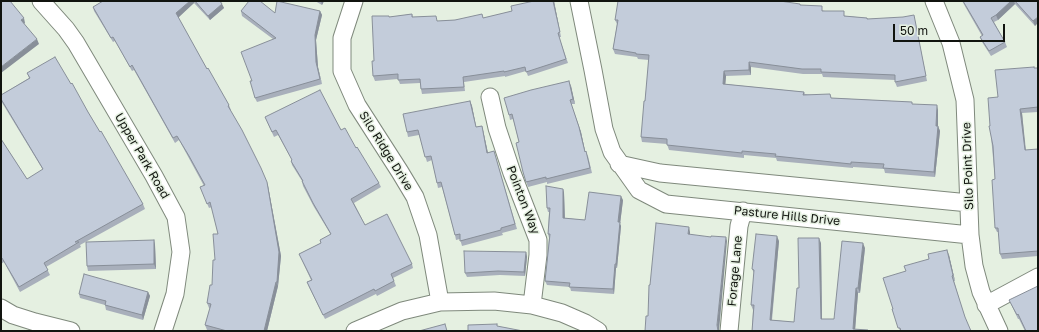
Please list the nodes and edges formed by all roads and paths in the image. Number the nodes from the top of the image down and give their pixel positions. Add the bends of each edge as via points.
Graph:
1 (41, 1) edge
2 (354, 1) edge
3 (579, 1) edge
4 (934, 1) edge
5 (490, 97) dead end
6 (619, 164) junction
7 (969, 203) junction
8 (743, 211) junction
9 (970, 234) junction
10 (1038, 277) edge
11 (440, 302) junction
12 (532, 305) junction
13 (986, 305) junction
14 (1, 308) edge
15 (70, 331) edge
16 (163, 331) edge
17 (355, 331) edge
18 (598, 331) edge
19 (729, 331) edge
20 (999, 331) edge

1 - 16 street, Upper Park Road via 76,43 176,217 181,252 175,294
2 - 11 street, Silo Ridge Drive via 342,38 342,71 357,105 415,197 428,234
3 - 6 street, Pasture Hills Drive via 604,129
4 - 7 street, Silo Point Drive via 951,43 965,100
5 - 12 street, Pointon Way via 512,173 538,240
6 - 7 street via 660,173
6 - 8 street, Pasture Hills Drive via 639,190 666,204
7 - 9 street, Silo Point Drive
8 - 9 street, Pasture Hills Drive
8 - 19 street, Forage Lane via 739,226
9 - 13 street, Silo Point Drive via 974,266
10 - 13 street
11 - 12 street via 494,301
11 - 17 street via 402,311
12 - 18 street via 562,313
13 - 20 street, Silo Point Drive
14 - 15 street via 13,315

